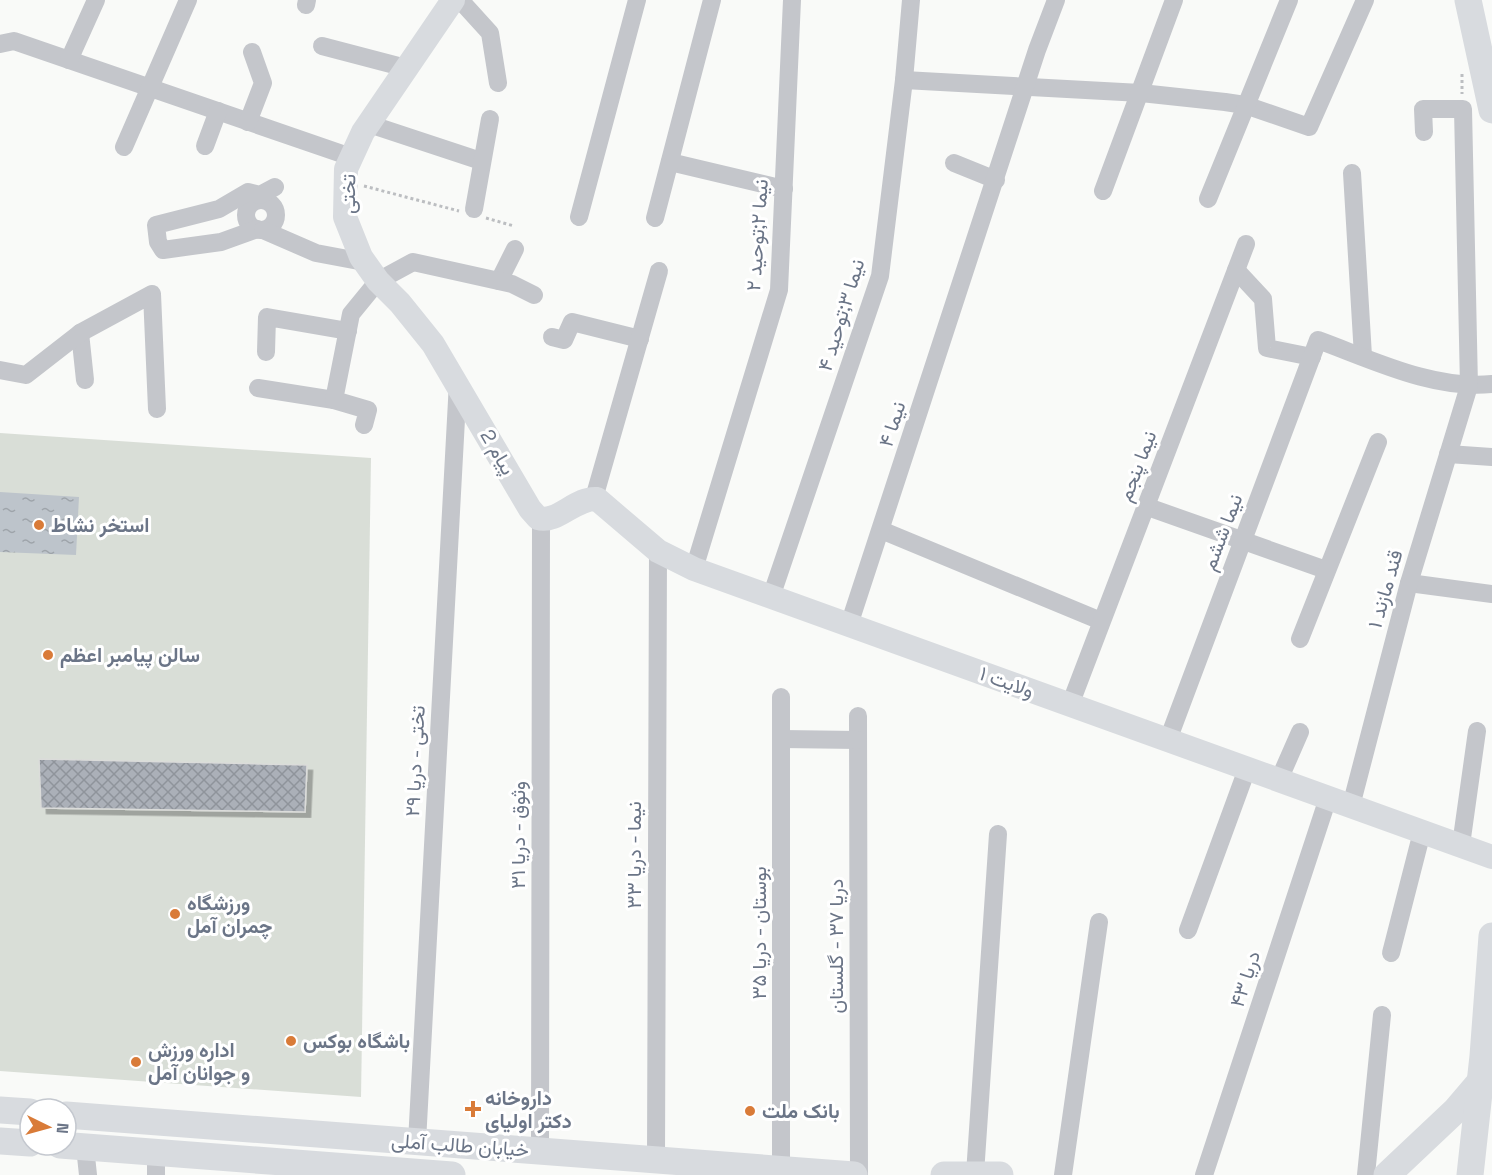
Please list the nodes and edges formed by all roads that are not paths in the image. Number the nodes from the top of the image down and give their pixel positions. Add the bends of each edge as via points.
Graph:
1 (96, 0) edge
2 (188, 0) edge
3 (453, 0) edge
4 (460, 0) edge
5 (637, 0) edge
6 (712, 0) edge
7 (792, 0) edge
8 (911, 0) edge
9 (1056, 0) edge
10 (1174, 0) edge
11 (1288, 0) edge
12 (1365, 0) edge
13 (1468, 0) edge
14 (0, 44) edge
15 (322, 46) dead end
16 (252, 52) dead end
17 (69, 60) junction
18 (406, 68) junction
19 (904, 80) junction
20 (498, 83) dead end
21 (1026, 87) junction
22 (150, 88) junction
23 (1141, 93) junction
24 (1245, 105) junction
25 (1492, 110) edge
26 (218, 111) junction
27 (490, 119) dead end
28 (248, 122) junction
29 (369, 124) junction
30 (1424, 132) dead end
31 (205, 146) dead end
32 (124, 147) dead end
33 (351, 157) junction
34 (481, 161) junction
35 (670, 162) junction
36 (954, 163) dead end
37 (1352, 173) dead end
38 (996, 180) junction
39 (784, 189) junction
40 (1103, 190) dead end
41 (1208, 199) dead end
42 (219, 209) junction
43 (473, 212) road end
44 (579, 217) dead end
45 (655, 218) dead end
46 (182, 219) junction
47 (260, 230) junction
48 (221, 242) junction
49 (1246, 244) dead end
50 (189, 246) junction
51 (515, 249) dead end
52 (1236, 270) junction
53 (371, 271) junction
54 (659, 271) dead end
55 (499, 281) junction
56 (534, 295) dead end
57 (348, 331) junction
58 (80, 333) junction
59 (552, 336) dead end
60 (640, 339) junction
61 (266, 352) dead end
62 (1363, 356) junction
63 (1312, 357) junction
64 (0, 370) edge
65 (85, 381) dead end
66 (458, 382) junction
67 (1492, 384) edge
68 (1469, 387) junction
69 (258, 388) dead end
70 (334, 400) junction
71 (157, 409) dead end
72 (364, 425) dead end
73 (1378, 442) dead end
74 (1448, 454) junction
75 (1492, 458) edge
76 (594, 498) junction
77 (1145, 506) junction
78 (541, 519) junction
79 (881, 530) junction
80 (1242, 542) junction
81 (658, 551) junction
82 (694, 569) junction
83 (1326, 570) junction
84 (1409, 583) junction
85 (1492, 594) edge
86 (771, 597) junction
87 (1101, 621) junction
88 (849, 626) junction
89 (1300, 639) dead end
90 (781, 697) dead end
91 (1071, 705) junction
92 (858, 716) dead end
93 (1477, 731) dead end
94 (1300, 732) dead end
95 (782, 739) junction
96 (858, 740) junction
97 (1168, 740) junction
98 (1247, 769) junction
99 (1279, 780) junction
100 (1328, 798) junction
101 (1351, 806) junction
102 (1422, 832) junction
103 (998, 834) dead end
104 (1461, 845) junction
105 (1492, 857) edge
106 (1099, 922) dead end
107 (1188, 930) dead end
108 (1492, 936) edge
109 (1391, 952) dead end
110 (1490, 999) edge
111 (1383, 1016) dead end
112 (1488, 1051) edge
113 (1479, 1083) junction
114 (0, 1110) edge
115 (18, 1111) edge
116 (78, 1116) edge
117 (227, 1126) junction
118 (310, 1133) junction
119 (0, 1141) edge
120 (18, 1142) edge
121 (417, 1142) junction
122 (78, 1147) edge
123 (540, 1150) junction
124 (78, 1157) edge
125 (228, 1159) junction
126 (656, 1160) junction
127 (300, 1163) junction
128 (156, 1164) edge
129 (781, 1168) junction
130 (360, 1172) edge
131 (987, 1174) edge
132 (88, 1175) edge
133 (452, 1175) edge
134 (854, 1175) edge
135 (859, 1175) edge
136 (944, 1175) edge
137 (1063, 1175) edge
138 (1204, 1175) edge
139 (1366, 1175) edge
140 (1387, 1175) edge
141 (1470, 1175) edge

1 - 17 street
2 - 22 street
3 - 18 street, تختی
4 - 20 street via 490,33
5 - 44 street
6 - 35 street
7 - 39 street, نیما ۲;توحید ۲
8 - 19 street, نیما ۳;توحید ۴
9 - 21 street, نیما ۴
10 - 23 street
11 - 24 street
12 - 24 street via 1309,127
13 - 25 main road
14 - 17 street via 14,41
15 - 18 street
16 - 28 street via 263,83
17 - 22 street
18 - 29 street, تختی
19 - 21 street
19 - 86 street, نیما ۳;توحید ۴ via 880,276
21 - 23 street
21 - 38 street, نیما ۴
22 - 26 street
22 - 32 street
23 - 24 street
23 - 40 street
24 - 41 street
26 - 28 street
26 - 31 street
27 - 34 street
28 - 33 street
29 - 33 street, تختی
29 - 34 street
30 - 68 street, قند مازند ۱ via 1423,109 1463,109
33 - 53 street, تختی via 345,181 345,216
34 - 43 street
35 - 39 street
35 - 45 street
36 - 38 street
37 - 62 street
38 - 79 street, نیما ۴
39 - 82 street, نیما ۲;توحید ۲ via 779,290
42 - 46 street
42 - 47 street via 248,192 265,194 250,204 245,215 250,226
42 - 48 street via 223,222
46 - 50 street via 182,234
46 - 50 street via 156,225 158,242 163,250
47 - 48 street
47 - 53 street
48 - 50 street
49 - 52 street, نیما پنجم
51 - 55 street
52 - 63 street via 1263,299 1267,348
52 - 77 street, نیما پنجم
53 - 55 street via 413,262
53 - 57 street via 351,314
53 - 66 street, تختی via 421,328
54 - 60 street
55 - 56 street
57 - 61 street via 267,317
57 - 70 street
58 - 64 street via 26,375
58 - 65 street
58 - 71 street via 152,294
59 - 60 street via 564,340 572,322
60 - 76 street
62 - 63 street, نیما ششم via 1318,340
62 - 68 street via 1415,375
63 - 80 street, نیما ششم
66 - 78 street, پیام 2 via 530,509
66 - 121 street, تختی - دریا ۲۹
67 - 68 street
68 - 74 street, قند مازند ۱
69 - 70 street
70 - 72 street via 368,410
73 - 83 street
74 - 75 street
74 - 84 street, قند مازند ۱
76 - 78 street
76 - 81 street, ولایت ۱
77 - 80 street
77 - 87 street, نیما پنجم
78 - 123 street, وثوق - دریا ۳۱
79 - 87 street
79 - 88 street, نیما ۴
80 - 83 street
80 - 97 street, نیما ششم
81 - 82 street, ولایت ۱
81 - 126 street, نیما - دریا ۳۳
82 - 86 street, ولایت ۱
83 - 89 street
84 - 85 street
84 - 101 street, قند مازند ۱
86 - 88 street, ولایت ۱
87 - 91 street, نیما پنجم
88 - 91 street, ولایت ۱
90 - 95 street, بوستان - دریا ۳۵
91 - 97 street, ولایت ۱
92 - 96 street, دریا ۳۷ - گلستان
93 - 104 street
94 - 99 street
95 - 96 street
95 - 129 street, بوستان - دریا ۳۵
96 - 135 street, دریا ۳۷ - گلستان
97 - 98 street, ولایت ۱
98 - 99 street, ولایت ۱
98 - 107 street
99 - 100 street, ولایت ۱
100 - 101 street, ولایت ۱
100 - 138 street, دریا ۴۳
101 - 102 street, ولایت ۱
102 - 104 street, ولایت ۱
102 - 109 street
103 - 131 street
104 - 105 street, ولایت ۱
106 - 137 street
108 - 110 main road
110 - 112 main road
111 - 139 street
112 - 113 main road
113 - 140 main road
113 - 141 main road
114 - 115 main road
116 - 117 main road, خیابان طالب آملی
117 - 118 main road, خیابان طالب آملی
117 - 125 main road via 239,1136 242,1148
118 - 121 main road, خیابان طالب آملی
118 - 127 main road via 298,1136 288,1147 287,1153
119 - 120 main road
121 - 123 main road, خیابان طالب آملی
122 - 128 main road, خیابان طالب آملی
123 - 126 main road, خیابان طالب آملی
124 - 132 street
125 - 127 main road, خیابان طالب آملی
125 - 128 main road, خیابان طالب آملی
126 - 129 main road, خیابان طالب آملی
127 - 130 main road, خیابان طالب آملی
129 - 134 main road, خیابان طالب آملی
130 - 133 main road, خیابان طالب آملی
131 - 136 main road

